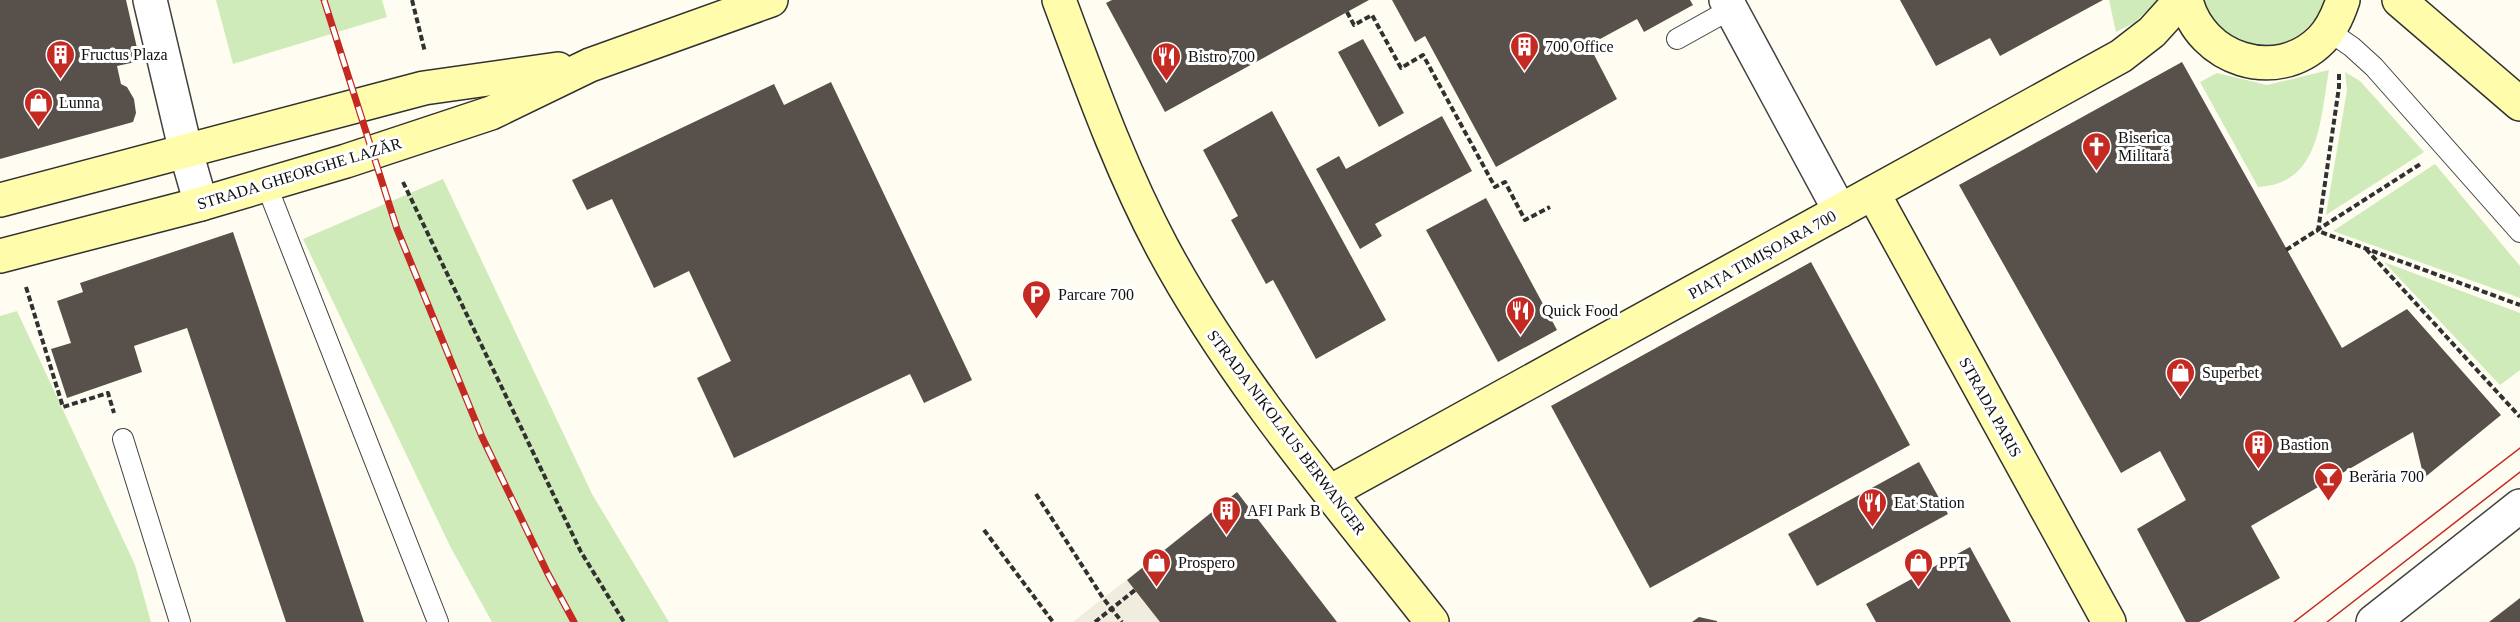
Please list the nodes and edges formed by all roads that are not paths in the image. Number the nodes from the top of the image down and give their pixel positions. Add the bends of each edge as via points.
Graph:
1 (150, 0) edge
2 (771, 0) edge
3 (1059, 0) edge
4 (2181, 0) edge
5 (2186, 0) edge
6 (2343, 0) edge
7 (2399, 0) edge
8 (1729, 5) edge
9 (2329, 31) junction
10 (1677, 39) dead end
11 (590, 65) junction
12 (2520, 104) edge
13 (186, 152) junction
14 (266, 184) junction
15 (1873, 193) junction
16 (0, 200) edge
17 (201, 204) junction
18 (1840, 211) junction
19 (2520, 232) edge
20 (0, 256) edge
21 (123, 439) road end
22 (1330, 492) junction
23 (2520, 506) edge
24 (180, 622) edge
25 (438, 622) edge
26 (1432, 622) edge
27 (2109, 622) edge
28 (2373, 622) edge

1 - 13 street
2 - 11 main road, STRADA GHEORGHE LAZĂR
3 - 22 main road, STRADA NIKOLAUS BERWANGER via 1124,168 1162,247 1233,364
4 - 15 main road, PIAȚA TIMIȘOARA 700 via 2152,32 2121,56
5 - 9 main road via 2202,35 2225,53 2248,61 2267,63 2295,57
6 - 9 main road
7 - 12 main road
8 - 10 lane
8 - 18 street
9 - 19 lane via 2374,67
11 - 13 main road, STRADA GHEORGHE LAZĂR via 424,88
11 - 14 main road, STRADA GHEORGHE LAZĂR via 491,113
13 - 16 main road, STRADA GHEORGHE LAZĂR
13 - 17 street
14 - 17 main road, STRADA GHEORGHE LAZĂR
14 - 25 lane
15 - 18 main road, PIAȚA TIMIȘOARA 700
15 - 27 main road, STRADA PARIS
17 - 20 main road, STRADA GHEORGHE LAZĂR
18 - 22 main road, PIAȚA TIMIȘOARA 700
21 - 24 lane
22 - 26 main road, STRADA NIKOLAUS BERWANGER
23 - 28 street

